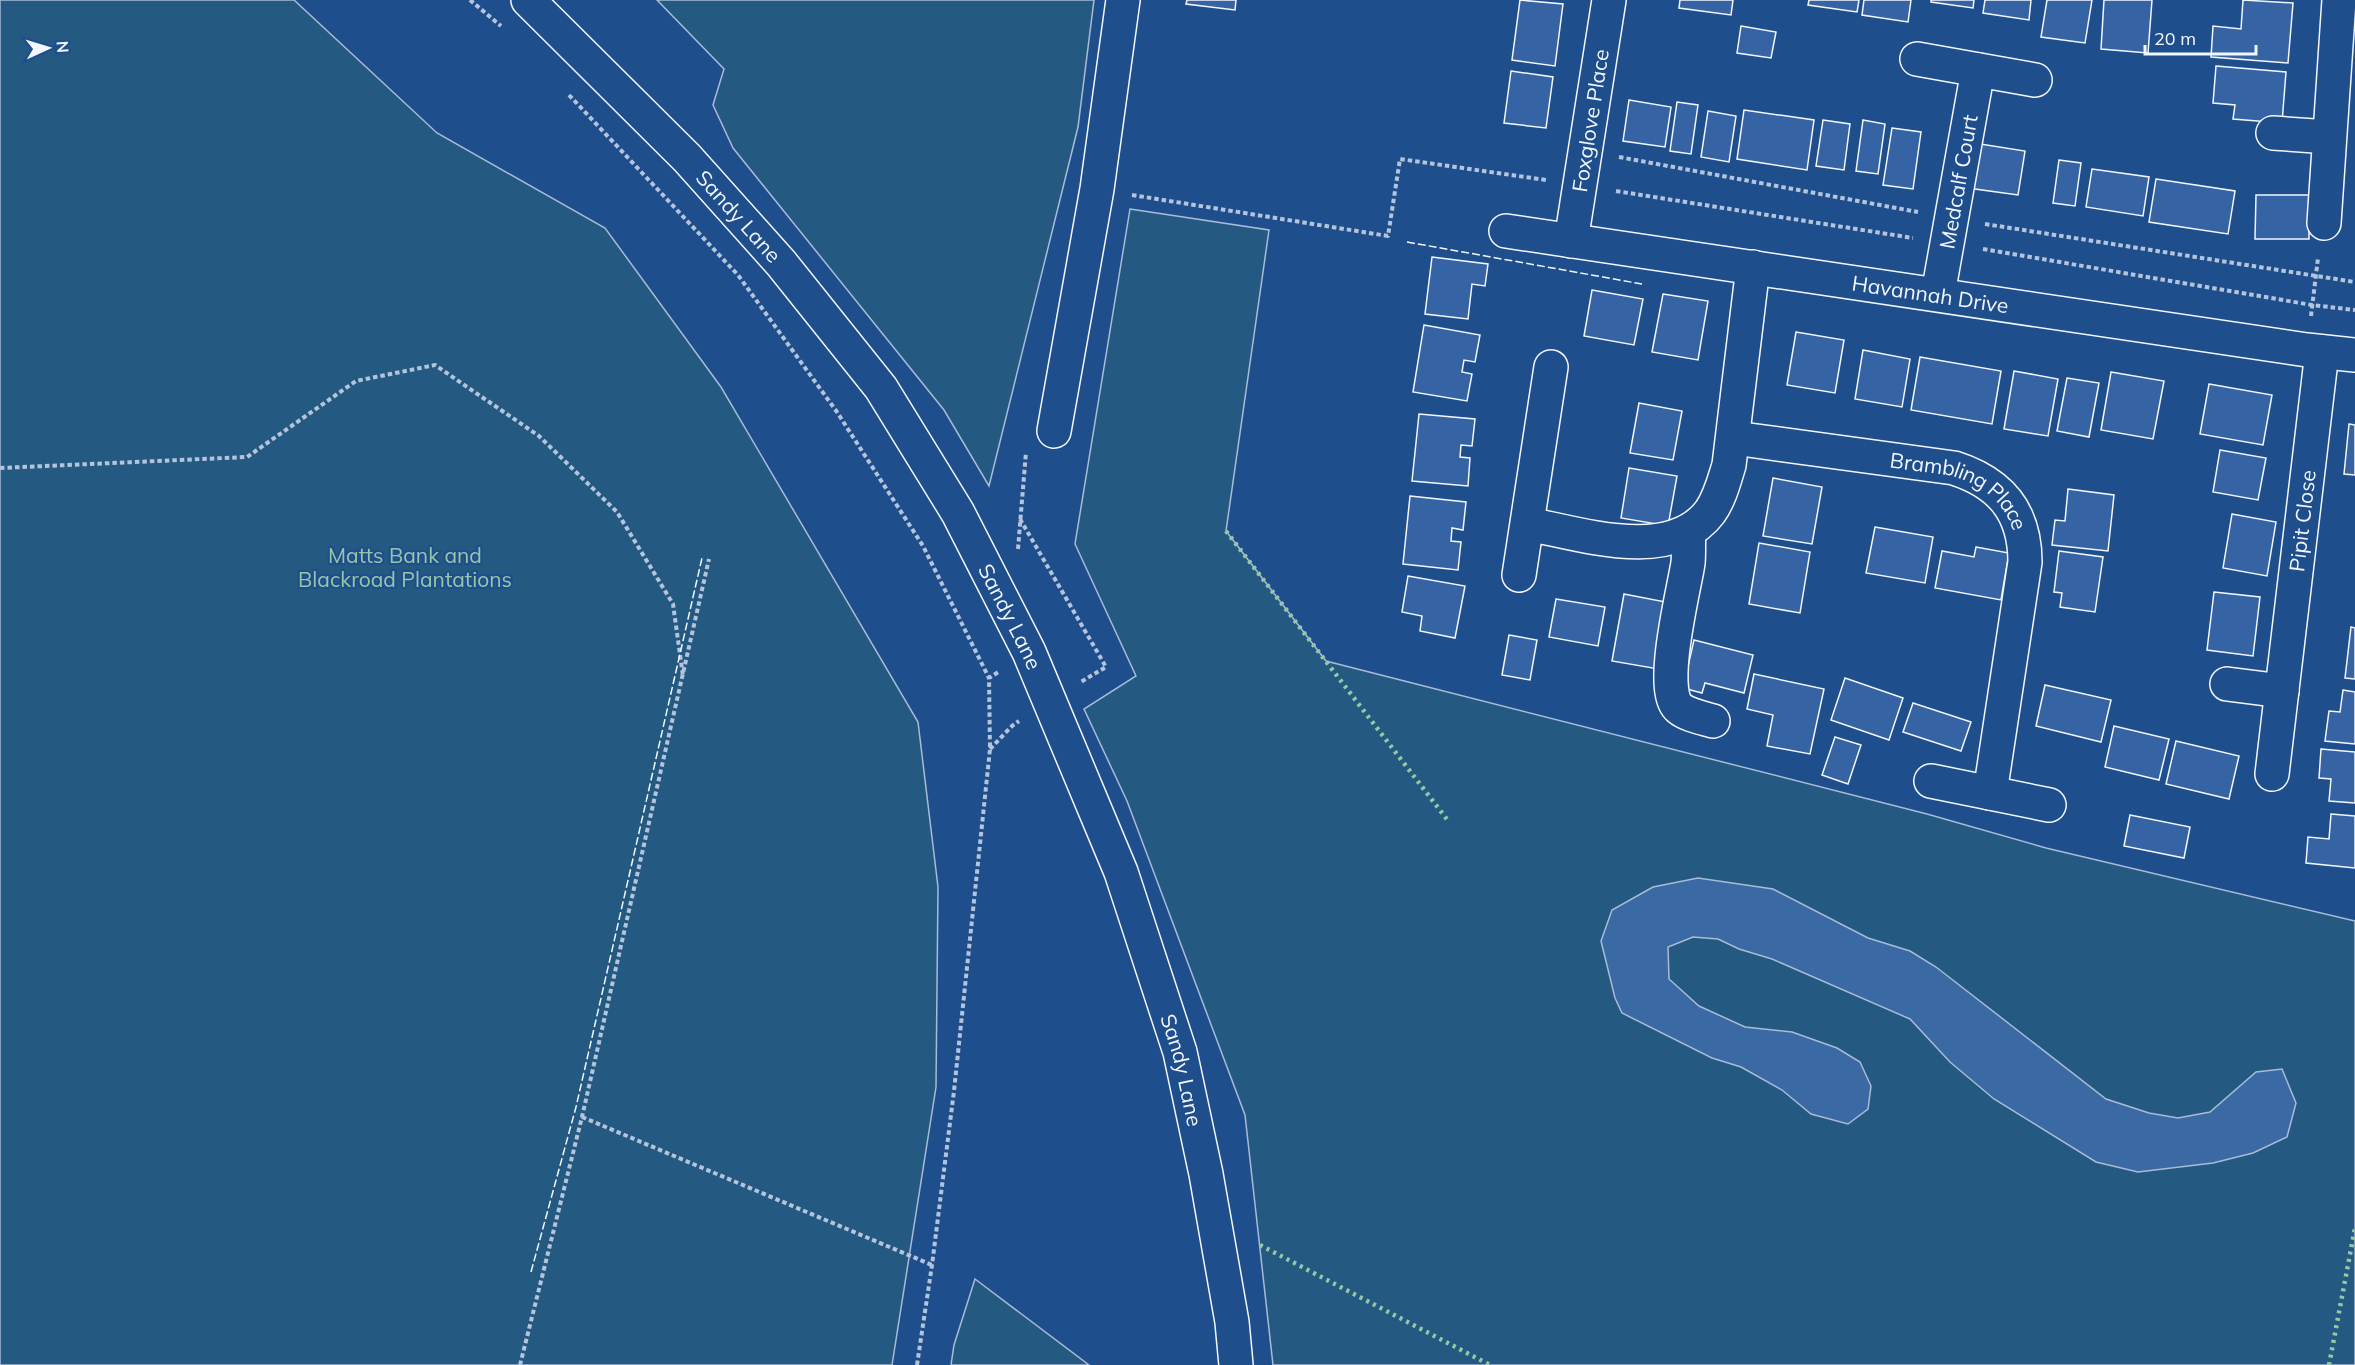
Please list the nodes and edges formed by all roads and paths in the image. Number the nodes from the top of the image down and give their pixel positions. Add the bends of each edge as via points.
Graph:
1 (470, 0) edge
2 (528, 0) edge
3 (1123, 0) edge
4 (1609, 0) edge
5 (2339, 0) edge
6 (506, 30) dead end
7 (1917, 59) dead end
8 (1978, 70) junction
9 (2035, 80) dead end
10 (562, 88) dead end
11 (2273, 133) dead end
12 (2329, 137) junction
13 (2324, 223) joint
14 (1506, 231) dead end
15 (1571, 241) junction
16 (1753, 267) junction
17 (1938, 294) junction
18 (2314, 351) junction
19 (2355, 355) edge
20 (1551, 367) dead end
21 (1054, 431) dead end
22 (1734, 438) junction
23 (0, 468) edge
24 (1527, 524) junction
25 (1689, 531) junction
26 (709, 559) dead end
27 (1519, 575) dead end
28 (683, 676) junction
29 (989, 678) dead end
30 (2227, 684) dead end
31 (2282, 691) junction
32 (1713, 721) dead end
33 (990, 749) dead end
34 (2272, 774) dead end
35 (1931, 781) dead end
36 (1990, 793) junction
37 (2049, 805) dead end
38 (582, 1117) junction
39 (932, 1265) junction
40 (520, 1365) edge
41 (917, 1365) edge
42 (1236, 1365) edge

1 - 6 path
2 - 42 street, Sandy Lane via 687,158 781,263 881,388 958,513 1029,652 1059,722 1121,872 1173,1029 1206,1174
3 - 21 street via 1097,189
4 - 15 street, Foxglove Place
5 - 12 street
7 - 8 street
8 - 9 street
8 - 17 street, Medcalf Court
10 - 29 path via 744,284 837,412 923,546
11 - 12 street
12 - 13 street
13 - 18 path
14 - 15 street, Havannah Drive
15 - 16 street, Havannah Drive
16 - 17 street, Havannah Drive
16 - 22 street
17 - 18 street, Havannah Drive
18 - 19 street, Havannah Drive
18 - 31 street, Pipit Close
20 - 24 street
22 - 25 street via 1718,497 1701,522
22 - 36 street, Brambling Place via 1954,468 1989,483 2013,510 2025,545 2025,562
23 - 28 path via 247,458 356,381 435,365 539,436 616,512 673,604
24 - 25 street via 1644,542 1675,538
24 - 27 street
25 - 32 street via 1688,561 1671,658 1671,684 1679,708
26 - 28 path
28 - 38 path
30 - 31 street
31 - 34 street, Pipit Close
33 - 39 path
35 - 36 street
36 - 37 street
38 - 39 path
38 - 40 path
39 - 41 path

